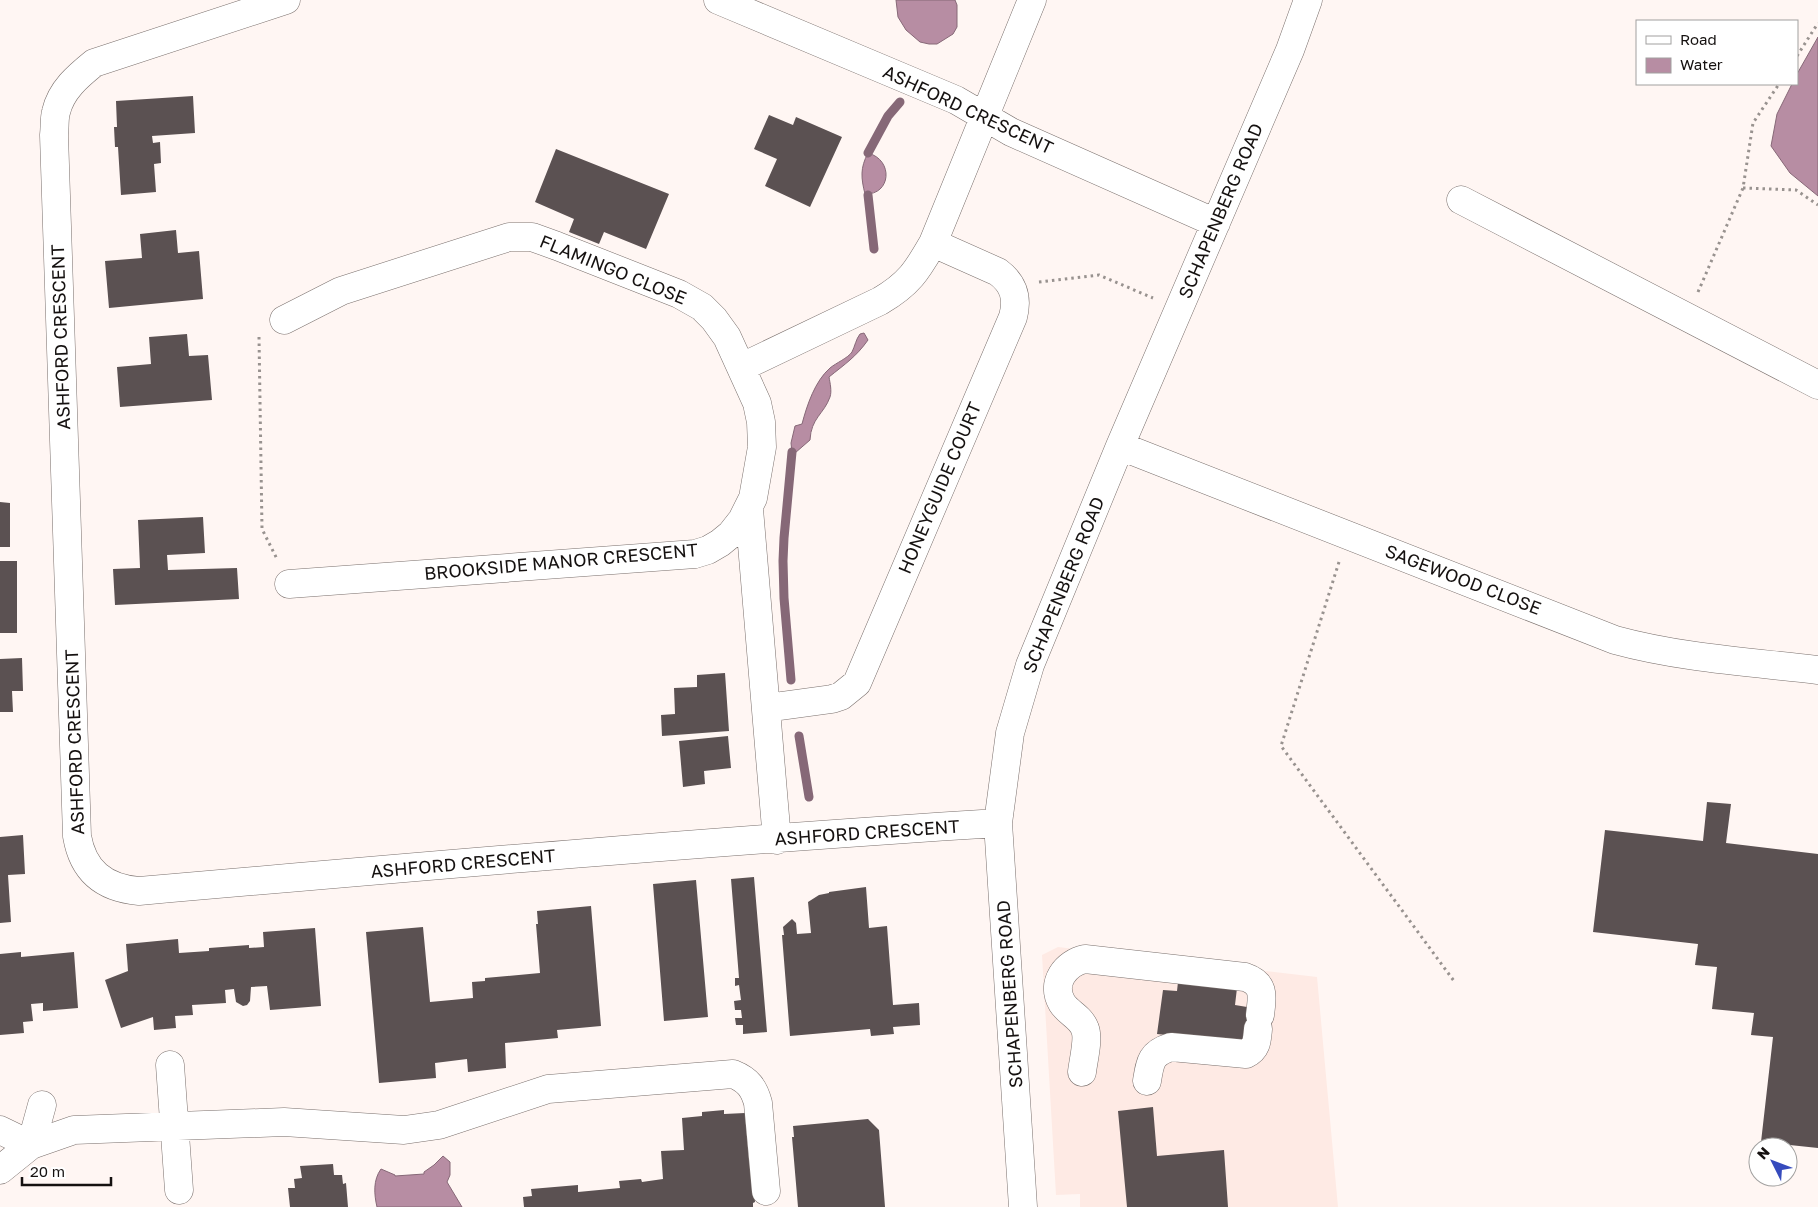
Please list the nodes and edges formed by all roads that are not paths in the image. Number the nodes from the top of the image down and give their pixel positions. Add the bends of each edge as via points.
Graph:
1 (286, 0) edge
2 (718, 0) edge
3 (1032, 0) edge
4 (1308, 0) edge
5 (984, 116) junction
6 (1461, 200) dead end
7 (1216, 223) junction
8 (934, 243) junction
9 (284, 320) road end
10 (742, 367) junction
11 (1818, 385) edge
12 (1120, 446) junction
13 (749, 509) junction
14 (289, 584) road end
15 (1818, 670) edge
16 (766, 708) junction
17 (998, 823) junction
18 (777, 840) junction
19 (170, 1065) dead end
20 (1082, 1072) dead end
21 (1147, 1081) dead end
22 (42, 1105) dead end
23 (174, 1128) junction
24 (0, 1130) edge
25 (31, 1144) junction
26 (0, 1170) edge
27 (179, 1190) dead end
28 (766, 1191) dead end
29 (1023, 1207) edge

1 - 18 street, ASHFORD CRESCENT via 94,62 72,82 56,112 54,135 77,836 85,861 102,880 126,890 139,891
2 - 5 street, ASHFORD CRESCENT via 956,100
3 - 5 street
4 - 7 street, SCHAPENBERG ROAD
5 - 7 street, ASHFORD CRESCENT via 1011,132
5 - 8 street
6 - 11 street
7 - 12 street, SCHAPENBERG ROAD
8 - 10 street via 918,269 898,290
8 - 16 street, HONEYGUIDE COURT via 998,272 1011,285 1015,295 1013,317 857,683 832,699
9 - 10 street, FLAMINGO CLOSE via 341,291 509,237 532,237 678,294 702,307 727,337
10 - 13 street, BROOKSIDE MANOR CRESCENT via 761,422 762,448
12 - 15 street, SAGEWOOD CLOSE via 1615,640 1651,650
12 - 17 street, SCHAPENBERG ROAD via 1022,688 1007,749
13 - 14 street, BROOKSIDE MANOR CRESCENT via 731,534 708,550 695,554
13 - 16 street
16 - 18 street
17 - 18 street, ASHFORD CRESCENT
17 - 29 street, SCHAPENBERG ROAD
19 - 23 street
20 - 21 street via 1086,1032 1062,1003 1058,992 1062,973 1076,961 1085,959 1245,977 1260,987 1257,1043 1251,1052 1171,1047 1154,1055
22 - 25 street
23 - 25 street via 74,1130
23 - 27 street
23 - 28 street via 284,1122 404,1130 439,1125 548,1089 733,1074 750,1084 756,1094
24 - 25 street
25 - 26 street

